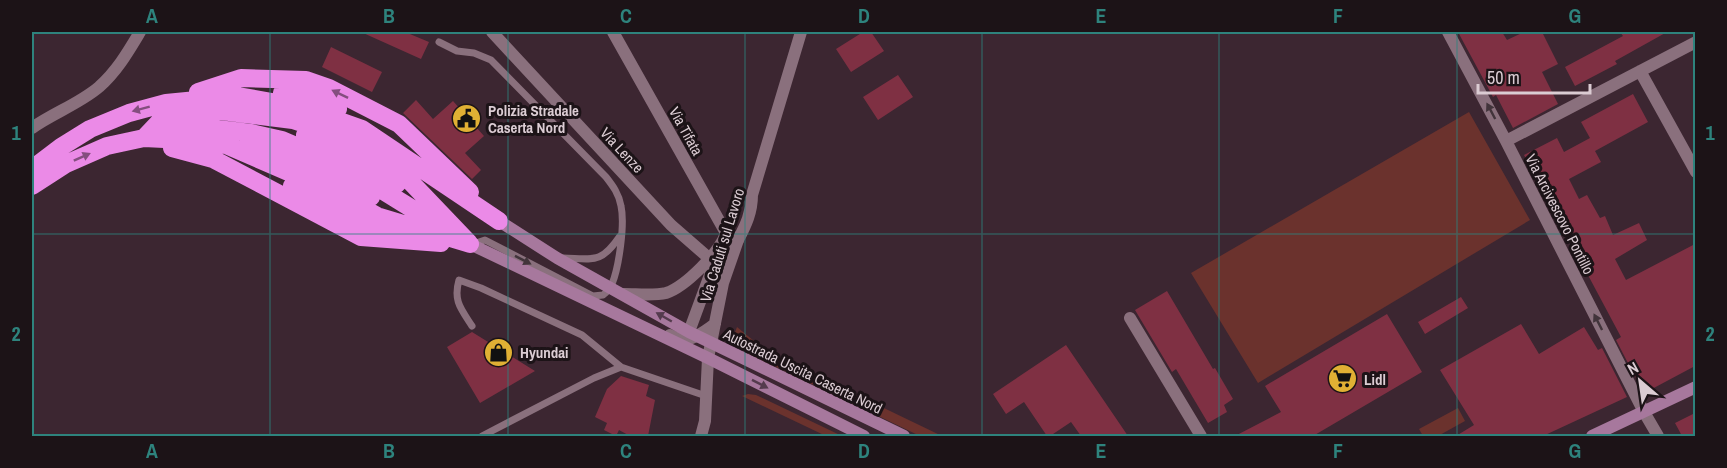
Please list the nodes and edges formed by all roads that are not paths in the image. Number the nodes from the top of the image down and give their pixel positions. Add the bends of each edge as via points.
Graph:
1 (140, 32) edge
2 (492, 32) edge
3 (613, 32) edge
4 (801, 32) edge
5 (1448, 32) edge
6 (439, 42) dead end
7 (1695, 42) edge
8 (1640, 71) junction
9 (166, 103) junction
10 (32, 128) edge
11 (144, 138) junction
12 (1506, 141) junction
13 (32, 169) edge
14 (1695, 172) edge
15 (32, 186) edge
16 (752, 195) junction
17 (499, 221) junction
18 (726, 233) junction
19 (621, 234) junction
20 (738, 240) junction
21 (470, 244) junction
22 (720, 246) junction
23 (557, 258) junction
24 (710, 259) junction
25 (709, 277) junction
26 (723, 283) junction
27 (611, 287) junction
28 (624, 294) junction
29 (1130, 318) dead end
30 (715, 324) junction
31 (472, 326) dead end
32 (689, 339) junction
33 (711, 342) junction
34 (708, 358) junction
35 (621, 368) junction
36 (1695, 387) edge
37 (706, 396) junction
38 (1644, 412) junction
39 (482, 436) edge
40 (701, 436) edge
41 (864, 436) edge
42 (904, 436) edge
43 (1201, 436) edge
44 (1592, 436) edge
45 (1658, 436) edge

1 - 10 street via 116,70 98,88
2 - 24 street, Via Lenze via 671,225
3 - 18 street, Via Tifata
4 - 16 street, Via Caduti sul Lavoro
12 -> 5 street, Via Arcivescovo Pontillo
6 - 19 lane via 490,60 606,177 621,203
7 - 8 street
8 - 12 street
8 - 14 street
9 -> 13 highway via 90,129
9 - 17 highway via 238,96 300,107 362,129
17 -> 9 highway via 399,124 329,88 306,80 242,78
15 -> 11 highway via 66,164 107,146
11 - 21 highway via 226,145 330,190 377,216
11 - 21 highway via 213,159 361,237
11 - 21 highway via 183,127 201,127 282,140 343,166
11 - 21 highway via 162,120 201,111 293,120 356,141 404,175
38 -> 12 street, Via Arcivescovo Pontillo
16 - 18 street via 741,220
16 - 20 street, Via Caduti sul Lavoro via 750,214
17 - 23 main road, Autostrada Uscita Caserta Nord
18 - 20 street
18 - 22 street
19 - 23 lane via 602,257
19 - 27 lane
20 - 26 street, Via Caduti sul Lavoro
21 -> 27 lane via 485,240 593,296 603,295
21 - 32 main road, Autostrada Uscita Caserta Nord via 608,311
22 - 24 street, Autostrada Uscita Caserta Nord
22 - 25 street
23 - 27 main road, Autostrada Uscita Caserta Nord
24 - 28 street, Autostrada Uscita Caserta Nord via 666,293
25 - 26 street
25 - 32 street
26 - 30 street, Via Caduti sul Lavoro
27 - 28 main road, Autostrada Uscita Caserta Nord
32 -> 28 main road, Autostrada Uscita Caserta Nord
29 - 43 street
30 - 32 street
30 - 33 street, Via Caduti sul Lavoro
31 - 35 lane via 459,306 459,280 582,334
32 - 33 main road, Autostrada Uscita Caserta Nord
32 - 34 main road, Autostrada Uscita Caserta Nord
33 - 34 street, Via Caduti sul Lavoro
33 - 42 main road, Autostrada Uscita Caserta Nord
34 - 37 street, Via Caduti sul Lavoro
34 -> 41 main road, Autostrada Uscita Caserta Nord
35 - 37 lane
35 - 39 lane
36 - 38 main road
37 - 40 street, Via Caduti sul Lavoro
38 - 44 main road
38 - 45 street, Via Arcivescovo Pontillo

